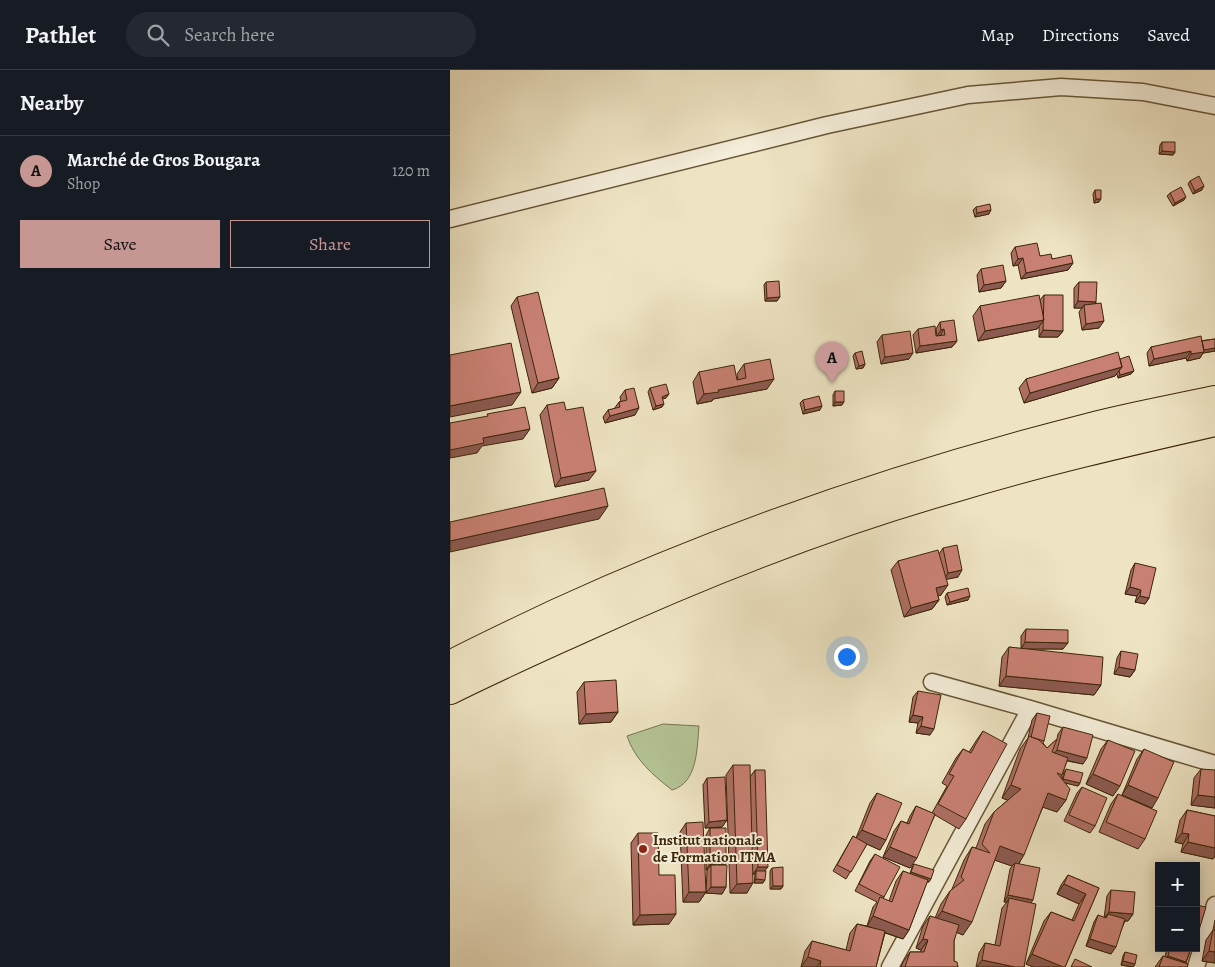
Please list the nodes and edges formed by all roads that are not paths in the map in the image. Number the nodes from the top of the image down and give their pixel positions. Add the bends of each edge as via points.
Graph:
1 (1215, 106) edge
2 (450, 219) edge
3 (1215, 400) edge
4 (1215, 422) edge
5 (450, 664) edge
6 (932, 682) dead end
7 (450, 690) edge
8 (1030, 709) junction
9 (1215, 764) edge
10 (1215, 905) edge
11 (890, 967) edge
12 (1196, 967) edge

1 - 2 street via 1143,92 1061,87 968,95 827,126
3 - 5 highway via 1026,445 790,519 600,594
4 - 7 highway via 1042,463 838,524 628,608
6 - 8 street
8 - 9 street
8 - 11 street
10 - 12 street

